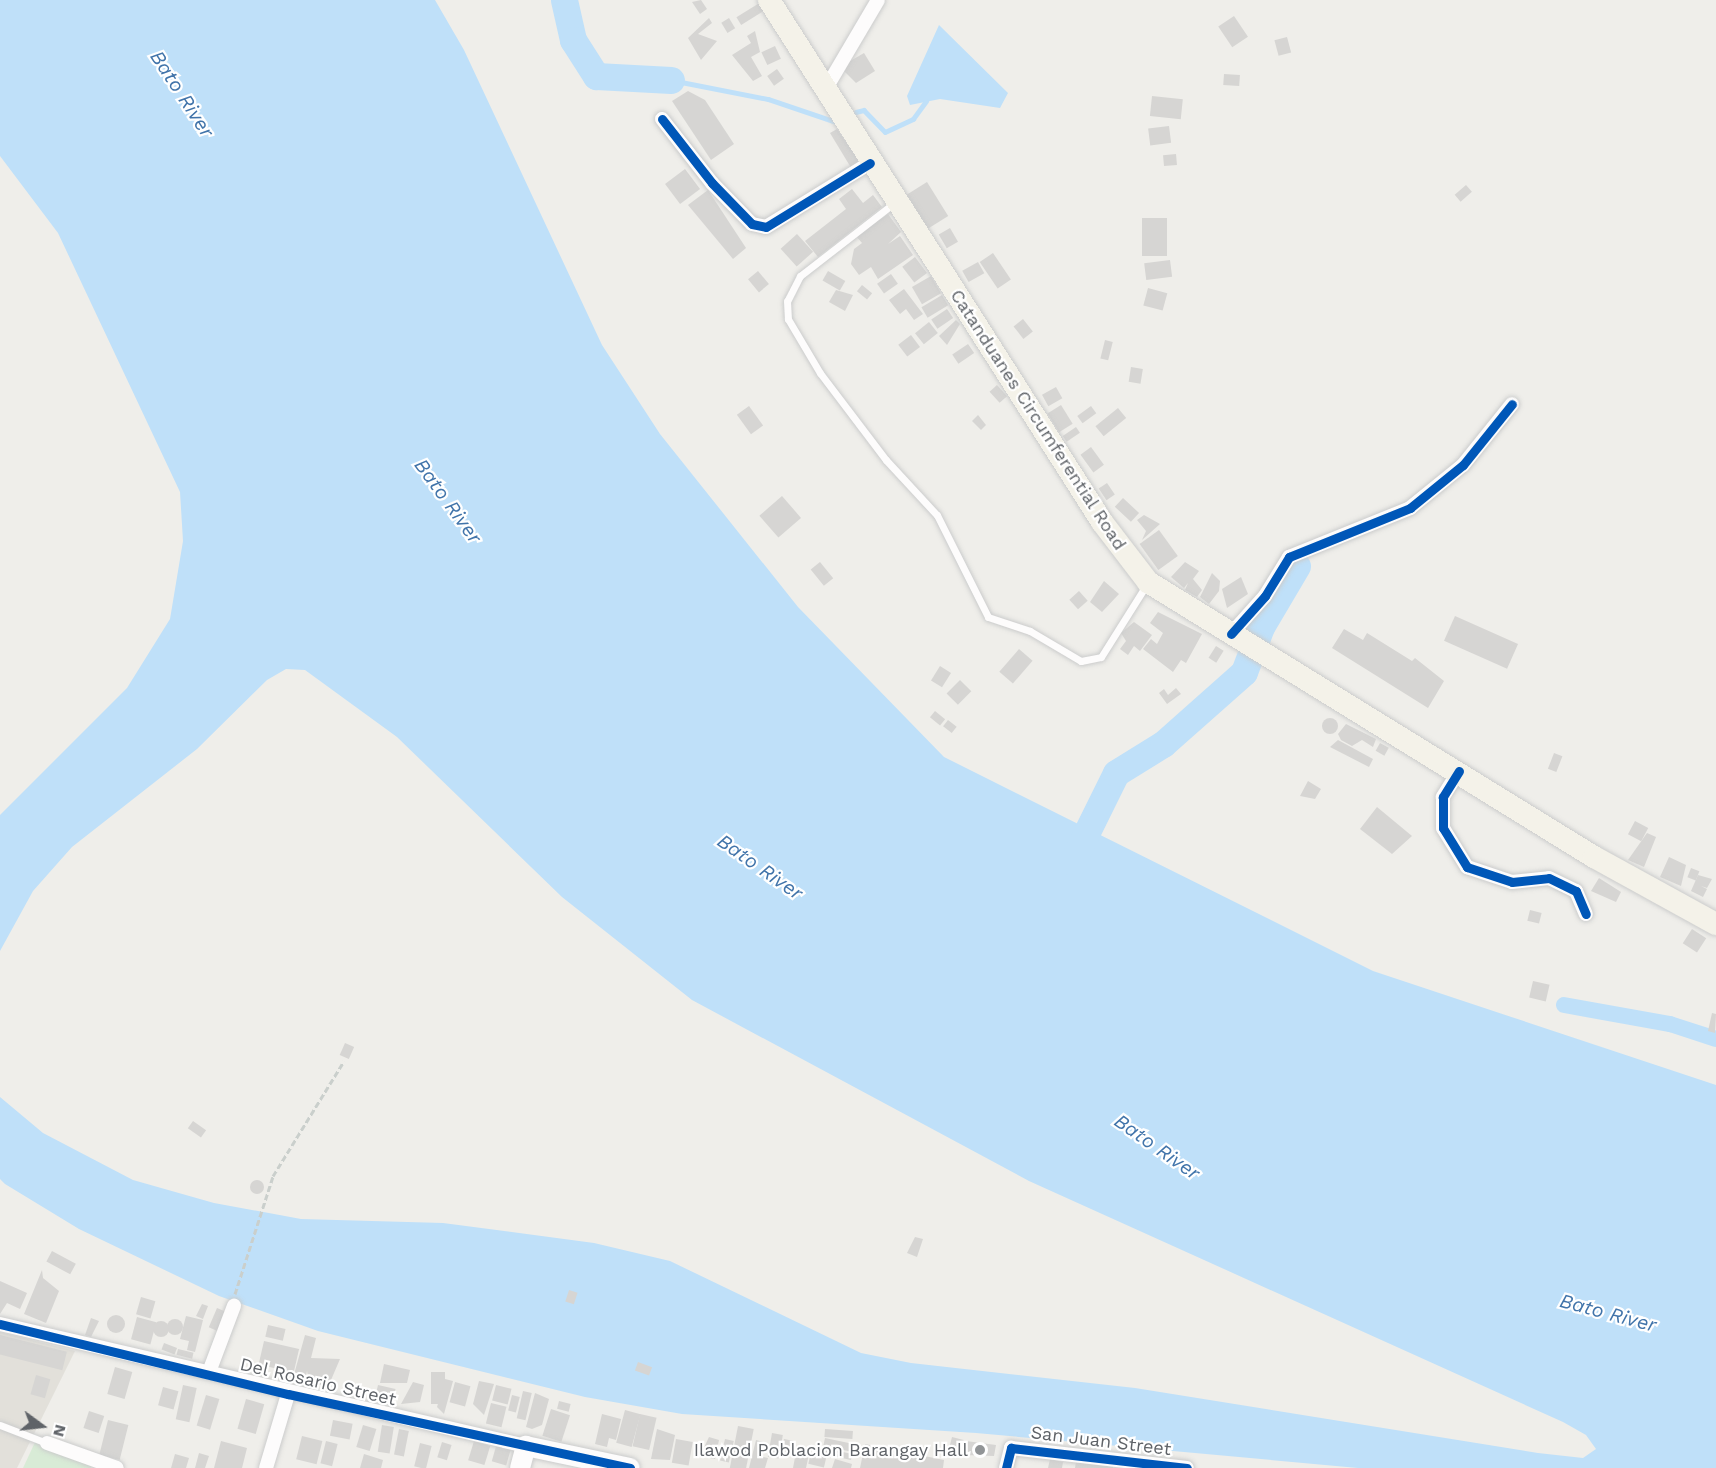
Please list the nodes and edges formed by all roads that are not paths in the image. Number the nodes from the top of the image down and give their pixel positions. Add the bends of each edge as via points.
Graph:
1 (769, 0) edge
2 (878, 0) edge
3 (825, 90) junction
4 (662, 119) dead end
5 (870, 163) junction
6 (896, 202) junction
7 (1512, 404) dead end
8 (1148, 582) junction
9 (1247, 644) junction
10 (1459, 771) junction
11 (1586, 914) dead end
12 (1716, 924) edge
13 (234, 1302) road end
14 (0, 1324) edge
15 (209, 1372) junction
16 (288, 1394) junction
17 (0, 1425) edge
18 (47, 1443) joint
19 (526, 1446) junction
20 (117, 1468) edge
21 (266, 1468) edge
22 (519, 1468) edge
23 (630, 1468) edge
24 (1006, 1468) edge
25 (1186, 1468) edge

1 - 3 main road, Catanduanes Circumferential Road
2 - 3 street
3 - 5 main road, Catanduanes Circumferential Road
4 - 5 street via 712,183 752,224 766,227
5 - 6 main road, Catanduanes Circumferential Road
6 - 8 main road, Catanduanes Circumferential Road via 1102,522
6 - 8 lane via 800,276 788,301 788,320 820,373 886,460 937,515 988,617 1030,631 1081,661 1101,657
7 - 9 street via 1463,465 1410,508 1289,557 1265,596
8 - 9 main road, Catanduanes Circumferential Road
9 - 10 main road, Catanduanes Circumferential Road
10 - 11 street via 1443,797 1443,828 1467,867 1512,882 1549,878 1576,891
10 - 12 main road, Catanduanes Circumferential Road via 1594,857
13 - 15 street
14 - 15 street, Del Rosario Street
15 - 16 street, Del Rosario Street
16 - 19 street, Del Rosario Street
16 - 21 street
17 - 18 lane
18 - 20 street
19 - 22 street
19 - 23 street, Del Rosario Street
24 - 25 street, San Juan Street via 1011,1448

